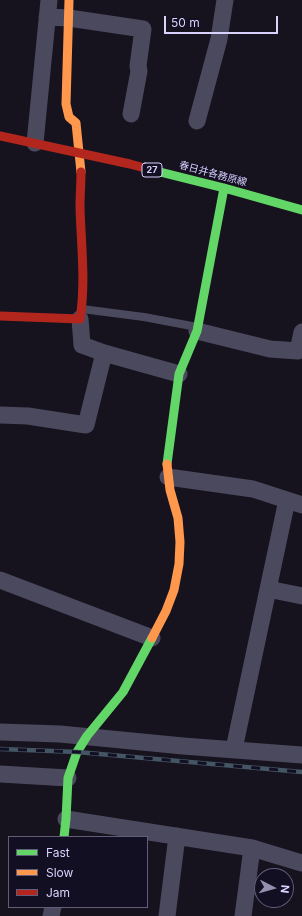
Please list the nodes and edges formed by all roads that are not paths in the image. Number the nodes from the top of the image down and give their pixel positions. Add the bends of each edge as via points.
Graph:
1 (49, 0) edge
2 (70, 0) edge
3 (225, 0) edge
4 (47, 17) junction
5 (69, 18) junction
6 (131, 114) dead end
7 (197, 121) dead end
8 (0, 136) edge
9 (35, 144) junction
10 (79, 154) junction
11 (224, 188) junction
12 (302, 210) edge
13 (81, 314) junction
14 (0, 316) edge
15 (197, 329) junction
16 (302, 332) edge
17 (300, 351) edge
18 (104, 353) junction
19 (179, 374) junction
20 (0, 415) edge
21 (168, 477) junction
22 (295, 502) edge
23 (0, 580) edge
24 (268, 589) junction
25 (302, 596) edge
26 (152, 638) junction
27 (0, 732) edge
28 (87, 736) junction
29 (234, 749) junction
30 (302, 755) edge
31 (0, 774) edge
32 (68, 778) junction
33 (66, 819) junction
34 (64, 836) edge
35 (177, 836) junction
36 (252, 848) junction
37 (302, 863) edge
38 (167, 916) edge
39 (243, 916) edge

1 - 4 street
2 - 5 street
3 - 7 street via 219,39
4 - 5 street
4 - 9 street
5 - 6 street via 143,29
5 - 10 street via 66,104 69,117 76,123
8 - 9 street, 春日井各務原線 / 27
9 - 10 street, 春日井各務原線 / 27
10 - 11 street, 春日井各務原線 / 27
10 - 13 street via 83,302
11 - 12 street, 春日井各務原線 / 27
11 - 15 street
13 - 14 street
13 - 15 lane via 144,317
13 - 18 street via 82,344
15 - 17 street via 270,349
15 - 19 street
16 - 17 street
18 - 19 street
18 - 20 street via 86,425 28,416
19 - 21 street via 167,463
21 - 22 street via 253,489
21 - 26 street via 178,518 179,564 174,590
22 - 24 street
23 - 26 street
24 - 25 street
24 - 29 street
26 - 28 street via 123,692
27 - 28 street
28 - 29 street
28 - 32 street via 77,752
29 - 30 street
31 - 32 street
32 - 33 street
33 - 34 street
33 - 35 street
35 - 36 street
35 - 38 street
36 - 37 street
36 - 39 street

